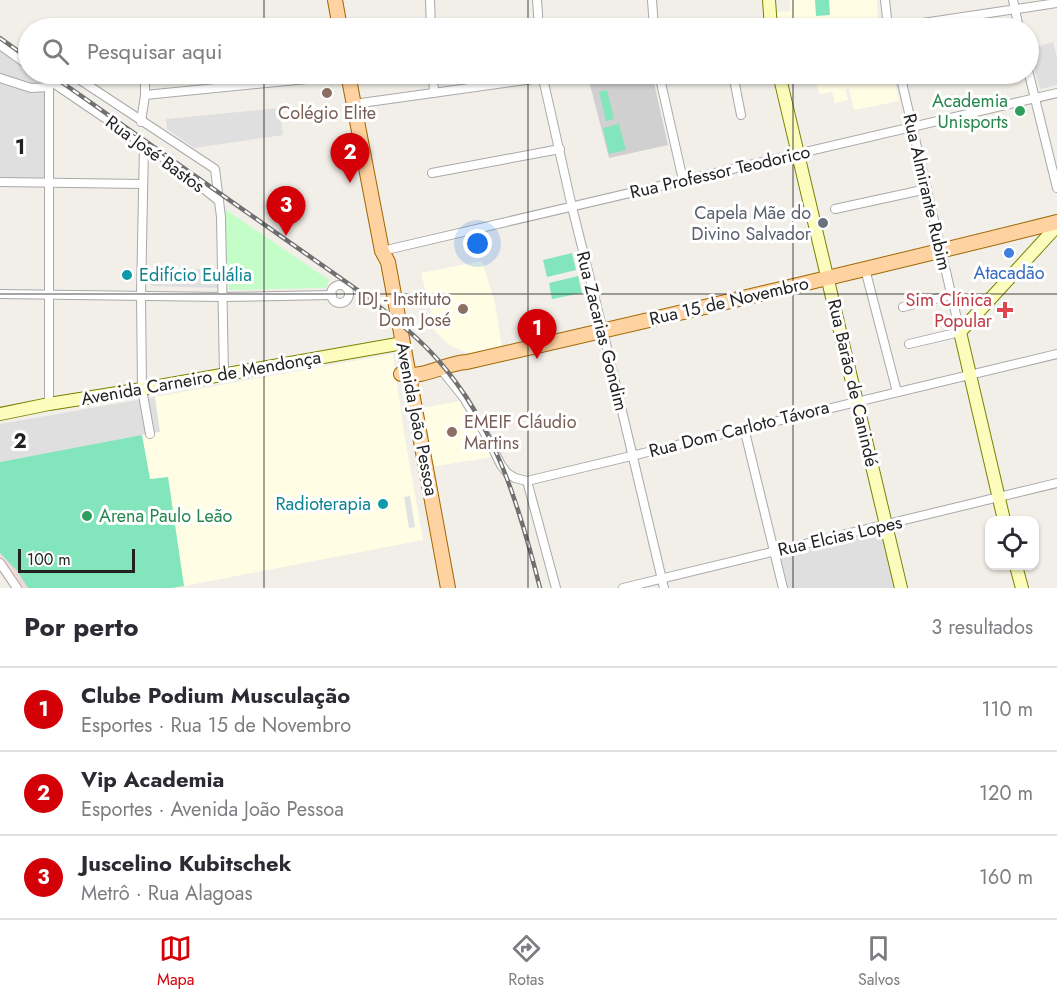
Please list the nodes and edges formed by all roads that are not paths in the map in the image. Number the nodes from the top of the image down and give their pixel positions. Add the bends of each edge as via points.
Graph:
1 (334, 0) edge
2 (430, 0) edge
3 (537, 0) edge
4 (652, 0) edge
5 (768, 0) edge
6 (885, 0) edge
7 (1057, 3) edge
8 (1014, 4) edge
9 (338, 18) edge
10 (431, 18) edge
11 (538, 18) edge
12 (653, 18) edge
13 (770, 18) edge
14 (887, 18) edge
15 (940, 18) edge
16 (0, 45) edge
17 (18, 58) edge
18 (0, 78) edge
19 (18, 84) edge
20 (19, 84) edge
21 (49, 84) junction
22 (86, 84) edge
23 (145, 84) edge
24 (251, 84) edge
25 (350, 84) edge
26 (434, 84) edge
27 (488, 84) edge
28 (544, 84) edge
29 (661, 84) edge
30 (735, 84) edge
31 (781, 84) edge
32 (902, 84) edge
33 (1032, 84) edge
34 (434, 93) junction
35 (1057, 93) edge
36 (145, 95) junction
37 (1036, 98) junction
38 (354, 104) junction
39 (741, 115) dead end
40 (141, 122) junction
41 (912, 126) junction
42 (144, 145) junction
43 (560, 149) junction
44 (798, 154) junction
45 (432, 173) dead end
46 (683, 180) junction
47 (0, 182) edge
48 (49, 183) junction
49 (143, 184) junction
50 (1057, 188) edge
51 (927, 189) junction
52 (219, 201) junction
53 (572, 207) junction
54 (835, 209) dead end
55 (1057, 222) edge
56 (1057, 226) edge
57 (940, 250) junction
58 (382, 251) junction
59 (865, 268) junction
60 (828, 278) junction
61 (0, 294) edge
62 (49, 294) junction
63 (141, 295) junction
64 (332, 295) dead end
65 (951, 295) junction
66 (223, 297) junction
67 (903, 307) dead end
68 (603, 331) junction
69 (960, 332) junction
70 (399, 344) junction
71 (909, 344) dead end
72 (1057, 354) edge
73 (440, 368) junction
74 (224, 375) junction
75 (405, 375) junction
76 (970, 375) junction
77 (142, 390) junction
78 (897, 392) junction
79 (857, 401) junction
80 (49, 404) junction
81 (0, 414) edge
82 (744, 428) junction
83 (150, 434) dead end
84 (632, 455) junction
85 (527, 481) junction
86 (1057, 483) edge
87 (998, 497) junction
88 (1003, 516) edge
89 (886, 525) junction
90 (774, 552) junction
91 (0, 562) edge
92 (1017, 570) edge
93 (662, 578) junction
94 (17, 588) edge
95 (441, 588) edge
96 (448, 588) edge
97 (556, 588) edge
98 (623, 588) edge
99 (664, 588) edge
100 (783, 588) edge
101 (902, 588) edge
102 (1022, 588) edge

1 - 9 main road
2 - 10 street
3 - 11 street
4 - 12 street
5 - 13 main road
6 - 14 street
7 - 8 street
8 - 15 street
16 - 17 street
18 - 19 street
20 - 21 street via 31,88
21 - 42 street, Rua José Bastos
21 - 48 street
22 - 40 street, Rua José Bastos
23 - 36 street
24 - 36 street
25 - 38 main road, Avenida João Pessoa
26 - 34 street
27 - 34 street
28 - 43 street, Rua Zacarias Gondim
29 - 46 street
30 - 39 street
31 - 44 main road, Rua Barão de Canindé
32 - 41 street, Rua Almirante Rubim
33 - 37 street
34 - 38 street
35 - 37 street, Rua Professor Teodorico
36 - 40 street
37 - 41 street, Rua Professor Teodorico
37 - 50 street
38 - 58 main road, Avenida João Pessoa
40 - 52 street, Rua José Bastos via 214,170
41 - 44 street, Rua Professor Teodorico
41 - 51 street, Rua Almirante Rubim
42 - 49 street
42 - 52 street, Rua José Bastos
43 - 45 street
43 - 53 street, Rua Zacarias Gondim
44 - 46 street, Rua Professor Teodorico
44 - 60 main road, Rua Barão de Canindé
46 - 53 street, Rua Professor Teodorico
47 - 48 street
48 - 49 street
48 - 62 street
49 - 63 street
51 - 54 street
51 - 57 street, Rua Almirante Rubim
52 - 66 street
53 - 58 street, Rua Professor Teodorico
53 - 68 street, Rua Zacarias Gondim
55 - 57 main road, Rua 15 de Novembro
56 - 69 main road
57 - 59 main road, Rua 15 de Novembro
57 - 65 street, Rua Almirante Rubim
58 - 70 main road, Avenida João Pessoa via 388,262
59 - 60 main road, Rua 15 de Novembro
59 - 78 street
60 - 68 main road, Rua 15 de Novembro
60 - 79 main road, Rua Barão de Canindé
61 - 62 street
62 - 63 street
62 - 80 street
63 - 66 street
63 - 77 street
64 - 66 street
65 - 67 street
65 - 69 street, Rua Almirante Rubim
66 - 74 street
68 - 73 main road, Rua 15 de Novembro
68 - 84 street, Rua Zacarias Gondim
69 - 71 street
69 - 76 main road, Rua Almirante Rubim
70 - 74 main road, Avenida Carneiro de Mendonça
70 - 75 main road, Avenida João Pessoa
72 - 76 street, Rua Dom Carloto Távora
73 - 75 main road, Rua 15 de Novembro
73 - 85 street via 464,398 501,465 515,478
74 - 77 main road, Avenida Carneiro de Mendonça
75 - 95 main road, Avenida João Pessoa
75 - 96 main road, Avenida João Pessoa
76 - 78 street, Rua Dom Carloto Távora
76 - 87 main road, Rua Almirante Rubim
77 - 80 main road, Avenida Carneiro de Mendonça
77 - 83 street
78 - 79 street, Rua Dom Carloto Távora
79 - 82 street, Rua Dom Carloto Távora
79 - 89 main road, Rua Barão de Canindé
80 - 81 main road, Avenida Carneiro de Mendonça
82 - 84 street, Rua Dom Carloto Távora
82 - 90 street
84 - 85 street, Rua Dom Carloto Távora
84 - 93 street, Rua Zacarias Gondim
85 - 97 street
86 - 87 street, Rua Elcias Lopes
87 - 88 main road, Rua Almirante Rubim
87 - 89 street, Rua Elcias Lopes
89 - 90 street, Rua Elcias Lopes
89 - 101 main road, Rua Barão de Canindé
90 - 93 street, Rua Elcias Lopes
90 - 100 street
91 - 94 street
92 - 102 main road
93 - 98 street, Rua Elcias Lopes
93 - 99 street, Rua Zacarias Gondim

